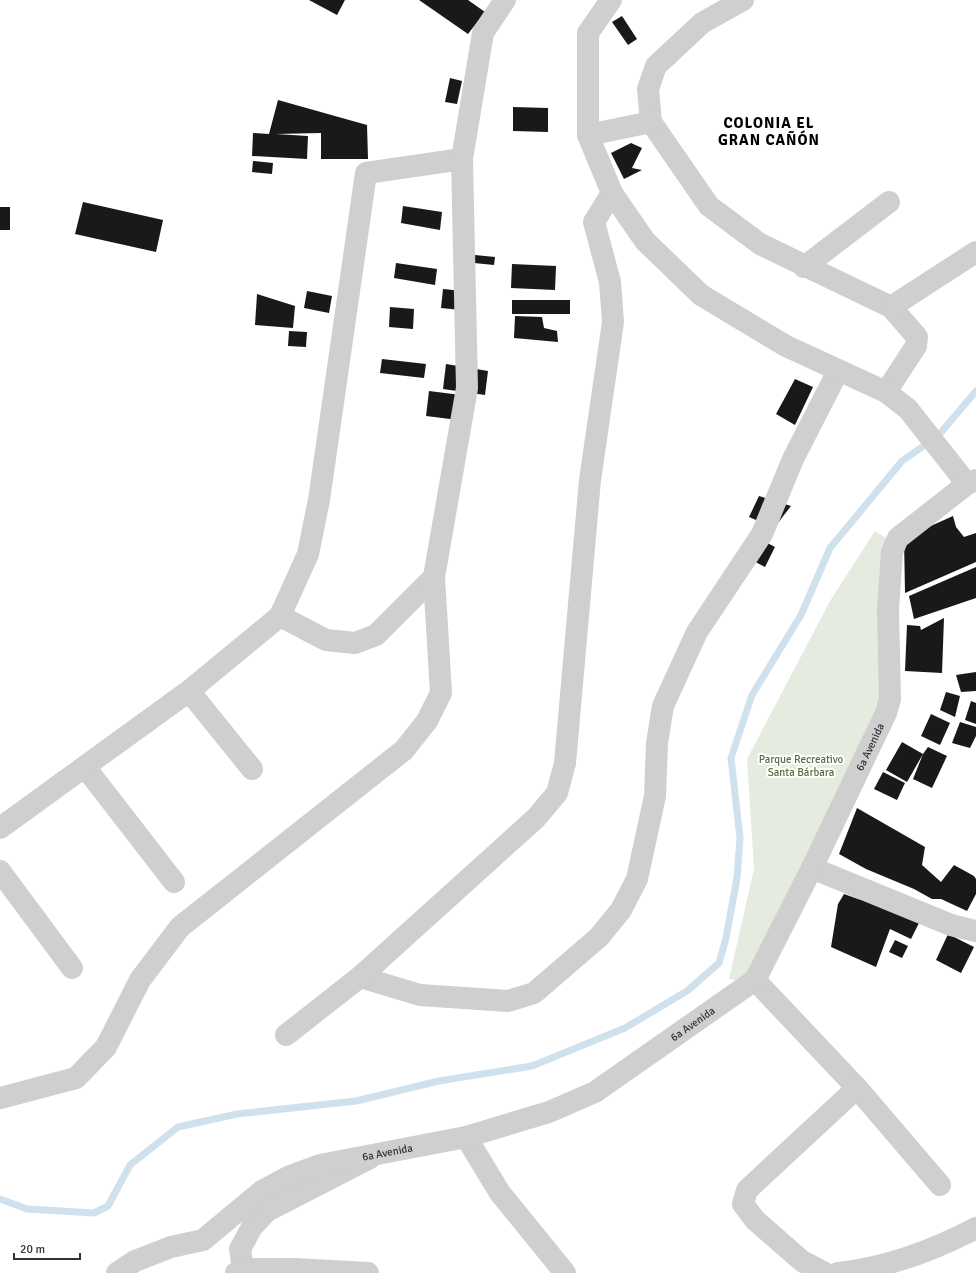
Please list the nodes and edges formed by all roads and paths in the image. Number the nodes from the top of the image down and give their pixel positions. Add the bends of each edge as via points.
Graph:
1 (505, 0) edge
2 (611, 0) edge
3 (743, 0) edge
4 (651, 122) junction
5 (588, 135) junction
6 (462, 159) junction
7 (612, 193) junction
8 (889, 202) dead end
9 (976, 252) edge
10 (804, 267) junction
11 (891, 307) junction
12 (838, 371) junction
13 (886, 392) junction
14 (966, 478) edge
15 (434, 577) junction
16 (280, 616) junction
17 (189, 691) junction
18 (85, 767) junction
19 (252, 769) dead end
20 (0, 828) edge
21 (812, 868) junction
22 (0, 871) edge
23 (174, 882) dead end
24 (976, 931) edge
25 (72, 968) dead end
26 (360, 977) junction
27 (755, 980) junction
28 (286, 1035) dead end
29 (857, 1088) junction
30 (0, 1098) edge
31 (466, 1137) junction
32 (374, 1156) junction
33 (940, 1185) dead end
34 (976, 1228) edge
35 (239, 1271) edge
36 (117, 1273) edge
37 (368, 1273) edge
38 (565, 1273) edge
39 (825, 1273) edge
40 (838, 1273) edge

1 - 6 street via 482,33
2 - 5 street via 588,33
3 - 4 street via 702,23 656,66 648,89
4 - 5 street
4 - 10 street via 709,206 760,244
5 - 7 street
6 - 15 street via 467,388
6 - 16 street via 366,173 319,500 308,554
7 - 12 street via 646,241 701,295 786,346
7 - 26 street via 594,222 610,282 612,322 590,480 565,764 557,793 536,818
8 - 10 street
9 - 11 street
10 - 11 street
11 - 13 street via 917,337 916,346
12 - 13 street
12 - 26 street via 793,459 762,534 697,632 663,706 657,743 655,796 637,879 621,910 599,937 534,993 508,1001 420,995
13 - 14 street via 908,409
14 - 21 street, 6a Avenida via 898,538 892,552 888,609 890,699 886,713
15 - 16 street via 376,635 355,643 326,640
15 - 30 street via 441,693 427,722 404,750 180,927 140,980 106,1047 76,1078
16 - 17 street
17 - 18 street
17 - 19 street
18 - 20 street
18 - 23 street
21 - 24 street via 951,925
21 - 27 street, 6a Avenida
22 - 25 street
26 - 28 street
27 - 29 street
27 - 31 street, 6a Avenida via 595,1092 549,1112
29 - 33 street
29 - 39 street via 747,1190 743,1204 756,1220 802,1260
31 - 32 street, 6a Avenida
31 - 38 street via 500,1192
32 - 35 street via 267,1211 252,1227 240,1249
32 - 36 street, 6a Avenida via 320,1165 290,1176 262,1191 203,1240 171,1247 135,1261
34 - 40 street via 922,1252 883,1264
35 - 37 street via 295,1269

